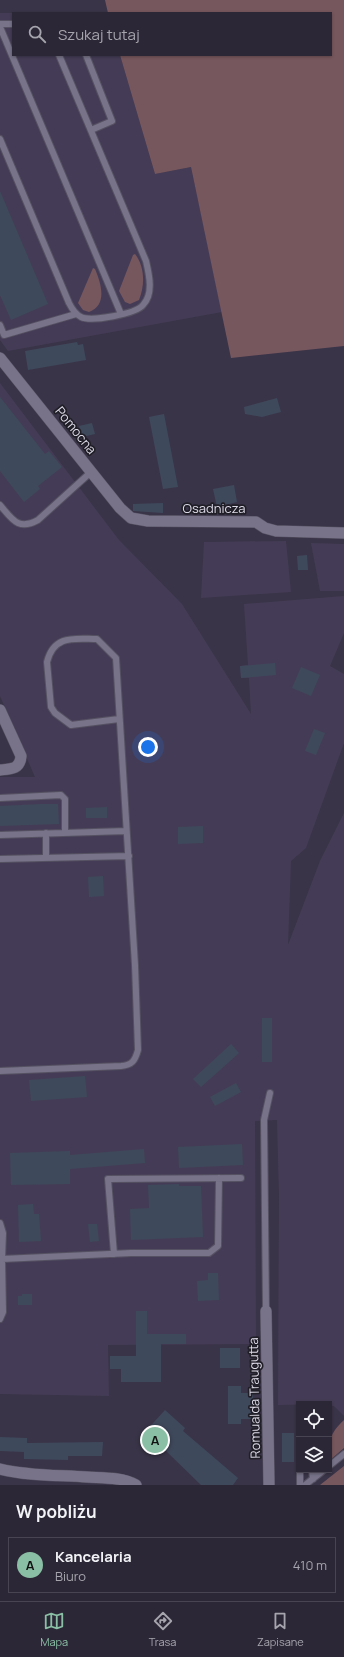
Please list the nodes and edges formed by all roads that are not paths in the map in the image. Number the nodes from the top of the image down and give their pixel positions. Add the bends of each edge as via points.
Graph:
1 (0, 24) edge
2 (12, 24) edge
3 (0, 27) edge
4 (12, 55) edge
5 (12, 56) edge
6 (59, 56) edge
7 (86, 56) edge
8 (91, 130) junction
9 (0, 139) edge
10 (6, 154) junction
11 (0, 157) edge
12 (76, 314) junction
13 (122, 314) junction
14 (0, 325) edge
15 (0, 358) edge
16 (91, 472) junction
17 (0, 505) edge
18 (131, 518) joint
19 (344, 533) edge
20 (0, 710) edge
21 (119, 719) junction
22 (0, 770) edge
23 (0, 798) edge
24 (126, 831) junction
25 (46, 833) junction
26 (65, 833) junction
27 (0, 835) edge
28 (129, 856) junction
29 (46, 857) junction
30 (0, 859) edge
31 (0, 1071) edge
32 (270, 1092) dead end
33 (219, 1178) junction
34 (241, 1178) dead end
35 (0, 1223) edge
36 (114, 1254) junction
37 (1, 1259) edge
38 (266, 1311) joint
39 (0, 1319) edge
40 (344, 1454) edge
41 (332, 1464) edge
42 (0, 1470) edge
43 (300, 1473) edge
44 (312, 1473) edge
45 (320, 1473) edge
46 (313, 1479) junction
47 (136, 1485) edge
48 (269, 1485) edge
49 (300, 1485) edge
50 (305, 1485) edge

1 - 2 lane
3 - 4 lane
5 - 13 lane
6 - 8 lane
7 - 8 lane via 112,121
8 - 13 lane via 149,272 150,291 143,306
9 - 10 lane
10 - 11 lane
10 - 12 lane via 69,303
12 - 13 lane via 87,319
12 - 14 lane via 4,335
15 - 16 street, Pomocna
16 - 17 lane via 38,520 30,524 22,525 15,522
16 - 18 street, Pomocna
18 - 19 street, Osadnicza via 157,522 256,522 276,531
20 - 22 street via 21,756 18,767
21 - 21 lane via 71,725 54,713 51,707 47,662 55,646 65,639 97,639 116,658
21 - 24 lane
23 - 26 lane via 61,795 65,800
24 - 26 lane
24 - 28 lane
25 - 26 lane
25 - 27 lane
25 - 29 lane
28 - 29 lane
28 - 31 lane via 138,1050 136,1060 129,1065 121,1066
29 - 30 lane
32 - 38 lane via 264,1120
33 - 34 lane
33 - 36 lane via 218,1246 215,1250 209,1253
33 - 36 lane via 108,1179
35 - 37 lane via 3,1233
36 - 37 lane
37 - 39 lane via 3,1312
38 - 48 street, Romualda Traugutta
40 - 41 lane
42 - 47 street via 125,1480
43 - 49 lane
44 - 46 lane
45 - 46 lane
46 - 50 lane

